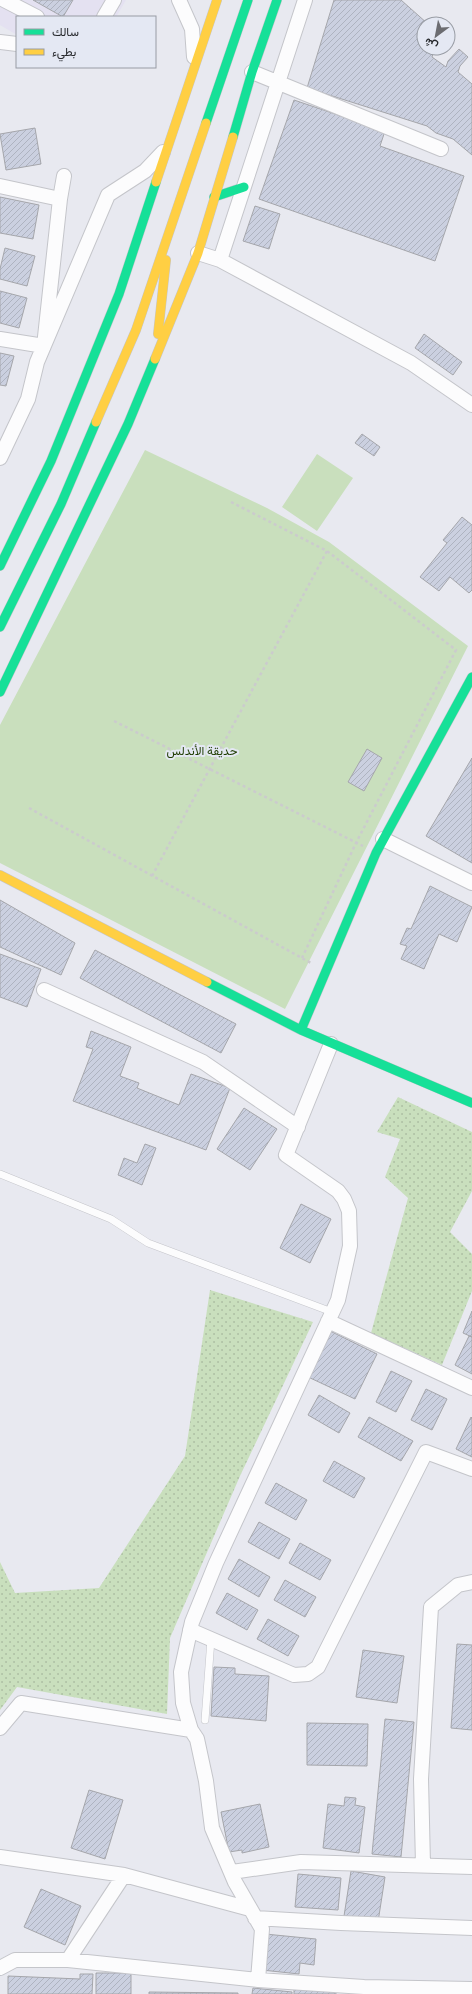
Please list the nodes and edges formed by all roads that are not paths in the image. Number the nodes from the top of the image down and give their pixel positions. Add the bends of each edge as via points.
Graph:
1 (4, 0) edge
2 (114, 0) edge
3 (179, 0) edge
4 (217, 0) edge
5 (248, 0) edge
6 (277, 0) edge
7 (305, 0) edge
8 (34, 16) edge
9 (105, 16) edge
10 (0, 42) edge
11 (16, 44) edge
12 (194, 68) junction
13 (252, 72) junction
14 (279, 83) junction
15 (168, 145) junction
16 (440, 149) dead end
17 (64, 176) dead end
18 (0, 186) edge
19 (244, 187) junction
20 (214, 197) junction
21 (60, 199) junction
22 (168, 237) junction
23 (198, 253) junction
24 (220, 260) junction
25 (0, 339) edge
26 (44, 346) junction
27 (156, 356) junction
28 (472, 406) edge
29 (0, 458) edge
30 (0, 566) edge
31 (0, 627) edge
32 (472, 677) edge
33 (0, 692) edge
34 (383, 839) junction
35 (0, 875) edge
36 (472, 883) edge
37 (44, 990) dead end
38 (301, 1030) junction
39 (331, 1044) junction
40 (472, 1103) edge
41 (298, 1127) junction
42 (0, 1174) edge
43 (330, 1317) junction
44 (472, 1388) edge
45 (472, 1469) edge
46 (472, 1582) edge
47 (190, 1630) junction
48 (211, 1639) junction
49 (205, 1720) dead end
50 (0, 1728) edge
51 (191, 1730) junction
52 (0, 1857) edge
53 (423, 1865) junction
54 (472, 1867) edge
55 (232, 1872) junction
56 (124, 1875) junction
57 (252, 1913) junction
58 (472, 1928) edge
59 (68, 1960) junction
60 (0, 1968) edge
61 (258, 1980) junction
62 (472, 1989) edge

1 - 8 street
2 - 9 street
3 - 12 street via 192,29
4 - 12 street
5 - 22 street
6 - 13 street
7 - 14 street
10 - 11 street
12 - 15 street
13 - 14 street
13 - 20 street
14 - 16 street
14 - 19 street
15 - 26 street via 145,171 108,195
15 - 30 street via 119,294 51,462
17 - 21 street
18 - 21 street
19 - 20 street
19 - 24 street
20 - 23 street
21 - 26 street
22 - 27 street
22 - 31 street via 133,337 61,504
23 - 24 street
23 - 27 street
24 - 28 street via 411,363
25 - 26 street
26 - 29 street via 37,362 28,399
27 - 33 street via 128,424
32 - 34 street
34 - 36 street
34 - 38 street
35 - 38 street
37 - 41 street via 203,1062
38 - 39 street
39 - 40 street
39 - 41 street
41 - 43 street via 286,1155 338,1191 349,1211 350,1246 338,1300
42 - 43 lane via 111,1219 148,1243
43 - 44 street
43 - 47 street via 216,1563
45 - 48 street via 426,1452 318,1667 308,1674 294,1675
46 - 53 street via 458,1584 430,1608 420,1779
47 - 48 street
47 - 51 street via 181,1672 183,1703
48 - 49 lane
50 - 51 street via 21,1703
51 - 55 street via 197,1739 212,1828
52 - 56 street
53 - 54 street
53 - 55 street via 301,1862
55 - 57 street
56 - 57 street
56 - 59 street
57 - 58 street via 349,1924
57 - 61 street via 262,1929
59 - 60 street via 15,1960
59 - 61 street
61 - 62 street via 364,1988

